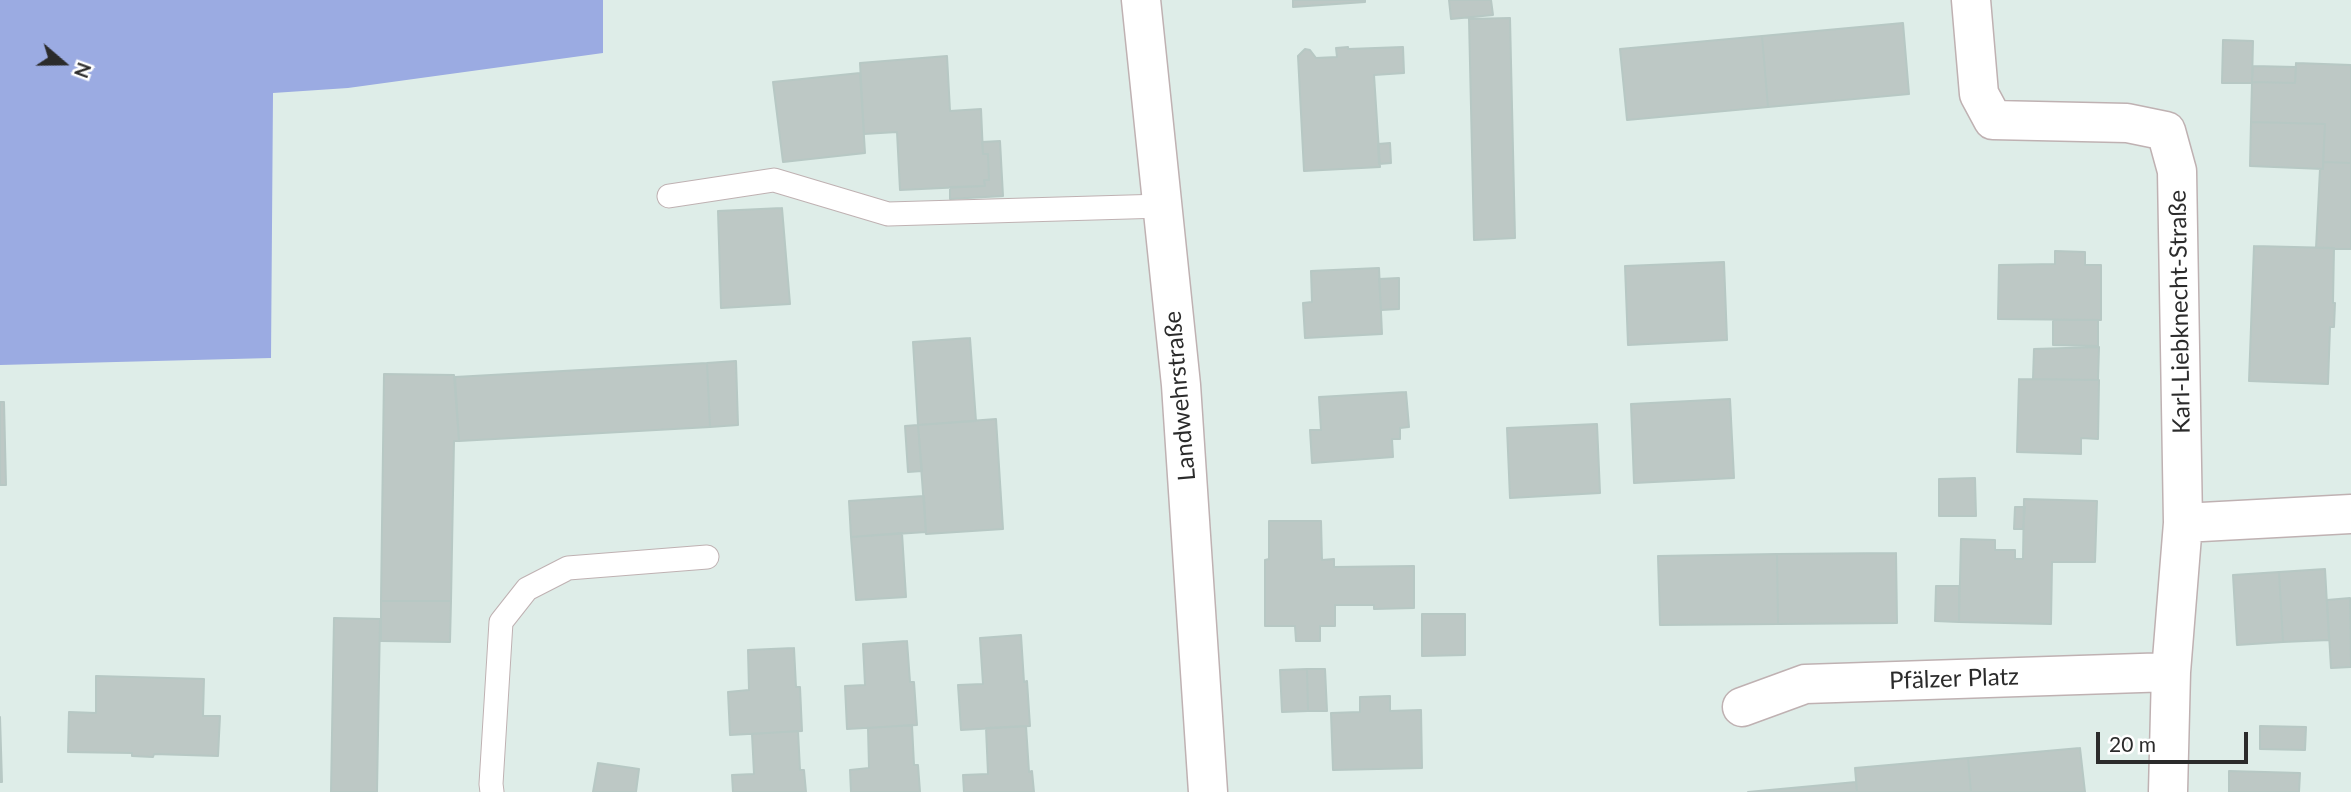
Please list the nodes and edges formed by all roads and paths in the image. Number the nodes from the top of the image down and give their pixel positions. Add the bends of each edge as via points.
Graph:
1 (1141, 0) edge
2 (1971, 0) edge
3 (669, 196) dead end
4 (1163, 206) junction
5 (2351, 514) edge
6 (2183, 523) junction
7 (707, 557) dead end
8 (2171, 673) junction
9 (1742, 707) dead end
10 (492, 792) edge
11 (1208, 792) edge
12 (2168, 792) edge

1 - 4 street, Landwehrstraße
2 - 6 street, Karl-Liebknecht-Straße via 1979,94 1993,120 2127,123 2166,131 2177,171
3 - 4 lane via 774,180 888,214
4 - 11 street, Landwehrstraße via 1181,385
5 - 6 street
6 - 8 street, Karl-Liebknecht-Straße
7 - 10 lane via 568,568 527,589 501,622
8 - 9 street, Pfälzer Platz via 1805,684
8 - 12 street, Karl-Liebknecht-Straße

